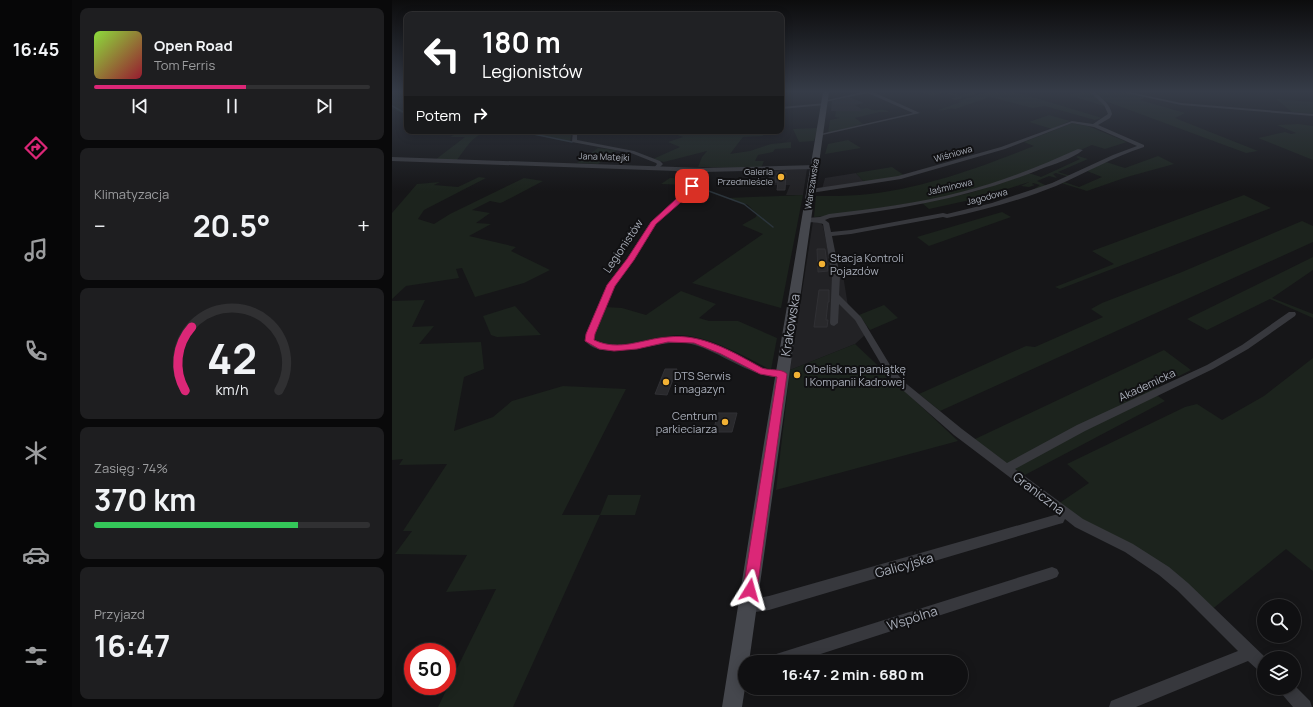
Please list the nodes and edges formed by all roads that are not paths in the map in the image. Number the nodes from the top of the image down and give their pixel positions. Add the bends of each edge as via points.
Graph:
1 (821, 125) edge
2 (862, 125) edge
3 (1064, 125) edge
4 (1089, 125) edge
5 (1095, 126) joint
6 (575, 134) edge
7 (820, 134) junction
8 (1142, 146) joint
9 (1080, 150) dead end
10 (392, 159) edge
11 (815, 167) junction
12 (656, 168) junction
13 (704, 170) junction
14 (811, 191) junction
15 (806, 220) junction
16 (819, 220) junction
17 (828, 234) junction
18 (798, 276) joint
19 (835, 295) junction
20 (1292, 314) dead end
21 (834, 323) dead end
22 (783, 374) junction
23 (1006, 469) junction
24 (1059, 519) dead end
25 (1052, 573) dead end
26 (748, 606) junction
27 (1250, 653) junction
28 (743, 655) edge
29 (795, 655) edge
30 (1257, 660) edge
31 (738, 682) edge
32 (1293, 695) edge
33 (732, 707) edge
34 (1117, 707) edge
35 (1304, 707) edge

1 - 7 main road, Warszawska
2 - 7 street
3 - 14 street, Wiśniowa via 1003,148 899,178
4 - 5 street, Wiśniowa
5 - 8 street, Wiśniowa
6 - 12 street via 574,141 632,152 659,163
7 - 11 main road, Warszawska
8 - 17 street, Jagodowa via 1123,152 1070,178 995,205 947,216
9 - 16 street, Jaśminowa via 1027,174 973,192 927,202 829,216
10 - 12 street, Jana Matejki
11 - 13 street, Jana Matejki
11 - 14 main road, Warszawska
12 - 13 street, Jana Matejki
13 - 22 street, Legionistów via 678,201 653,223 611,285 589,341 602,347 614,348 668,339 702,342 763,372
14 - 15 main road, Warszawska
15 - 16 street
15 - 18 main road, Warszawska
16 - 17 street via 826,224
17 - 19 street via 836,276
18 - 22 main road, Krakowska
19 - 21 street
19 - 23 street, Graniczna via 858,319 887,367 900,383
20 - 23 street, Akademicka via 1245,347 1210,367 1082,428
22 - 26 main road, Krakowska
23 - 27 street, Graniczna via 1080,523 1129,548 1164,571
24 - 26 street, Galicyjska via 769,603
25 - 29 street, Wspólna
26 - 28 main road, Krakowska
27 - 30 street, Graniczna
27 - 34 street
31 - 33 main road, Krakowska
32 - 35 street

